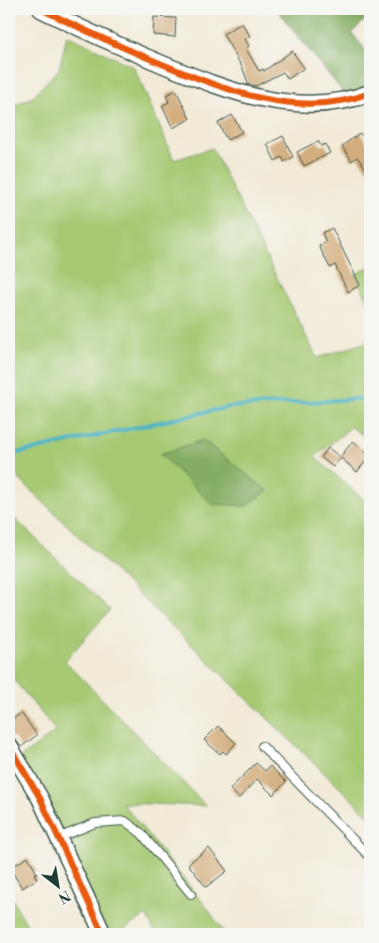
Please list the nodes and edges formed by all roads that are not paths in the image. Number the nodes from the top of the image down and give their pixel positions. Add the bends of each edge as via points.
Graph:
1 (41, 9) edge
2 (370, 93) edge
3 (9, 746) edge
4 (262, 746) dead end
5 (58, 838) junction
6 (370, 857) edge
7 (191, 894) dead end
8 (103, 934) edge

1 - 2 street via 221,88 256,98 306,104 331,103
3 - 5 street via 40,798
4 - 6 lane
5 - 7 lane via 95,823 126,821 141,833
5 - 8 street

